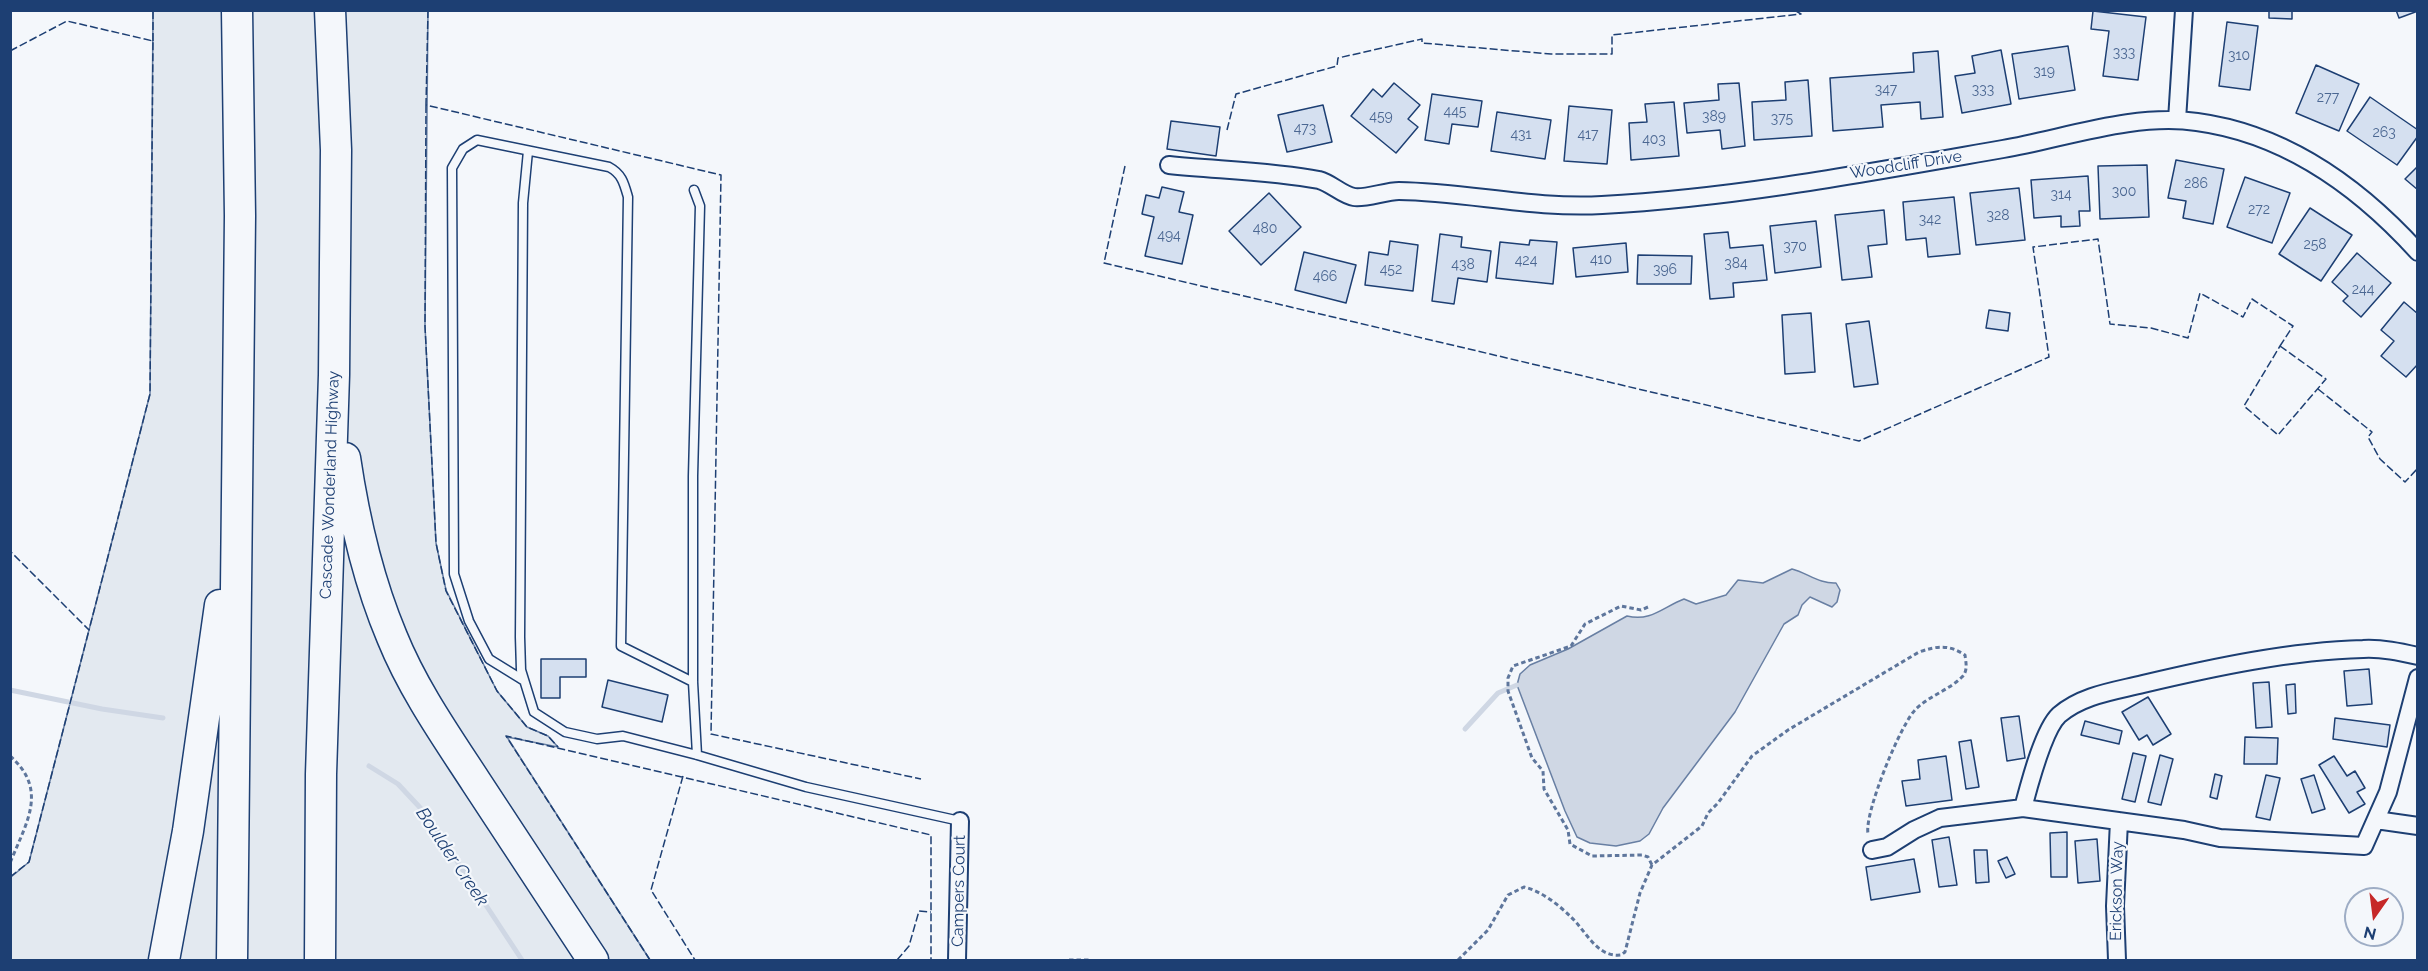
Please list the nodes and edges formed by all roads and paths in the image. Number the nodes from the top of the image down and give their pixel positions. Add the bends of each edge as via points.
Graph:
1 (237, 10) edge
2 (330, 10) edge
3 (2184, 10) edge
4 (2177, 120) junction
5 (528, 151) junction
6 (1169, 165) dead end
7 (694, 190) dead end
8 (2418, 252) edge
9 (334, 375) junction
10 (237, 486) junction
11 (1648, 607) dead end
12 (2418, 656) edge
13 (2418, 678) edge
14 (523, 680) junction
15 (693, 682) junction
16 (2410, 742) edge
17 (697, 755) junction
18 (10, 756) edge
19 (2023, 808) junction
20 (2376, 820) junction
21 (960, 821) joint
22 (2119, 821) junction
23 (2418, 826) edge
24 (1872, 850) joint
25 (10, 863) edge
26 (1652, 865) junction
27 (164, 960) edge
28 (232, 960) edge
29 (320, 960) edge
30 (593, 960) edge
31 (957, 960) edge
32 (1069, 960) edge
33 (1089, 960) edge
34 (1458, 960) edge
35 (2117, 960) edge

1 - 10 highway
2 - 9 highway, Cascade Wonderland Highway via 336,150
3 - 4 street
4 - 6 street, Woodcliff Drive via 2122,125 1959,157 1668,200 1564,205 1399,191 1354,197 1321,180
4 - 8 street, Woodcliff Drive via 2260,138 2329,172 2364,198
5 - 14 lane via 523,203
5 - 14 lane via 477,140 463,149 452,168 454,574 469,621 489,659
5 - 15 lane via 609,167 619,172 624,183 628,197 621,646
7 - 15 lane via 700,206 693,421
9 - 29 highway, Cascade Wonderland Highway via 321,774
9 - 30 highway via 351,497 368,572 392,638 439,726
10 - 27 highway via 188,831
10 - 28 highway
11 - 26 path via 1641,610 1621,606 1585,624 1571,646 1513,666 1508,691 1532,758 1543,771 1544,789 1568,830 1570,844 1592,856 1641,855 1648,857
12 - 19 street via 2376,650 2338,651 2205,669 2087,699 2051,724
13 - 16 street
14 - 17 lane via 534,712 565,732 597,739 623,736
15 - 17 lane
16 - 20 street
17 - 21 lane via 806,787
18 - 25 path via 21,765 33,787 30,814
19 - 22 street
19 - 24 street via 1940,818 1887,847
20 - 22 street via 2364,846 2220,838
20 - 23 street
21 - 31 street, Campers Court
22 - 35 street, Erickson Way
24 - 26 path via 1867,829 1869,815 1904,725 1915,709 1966,672 1965,655 1955,649 1937,646 1919,652 1761,748 1701,826
26 - 34 path via 1621,955 1605,953 1570,915 1540,893 1524,887 1508,895 1488,930
32 - 33 path

